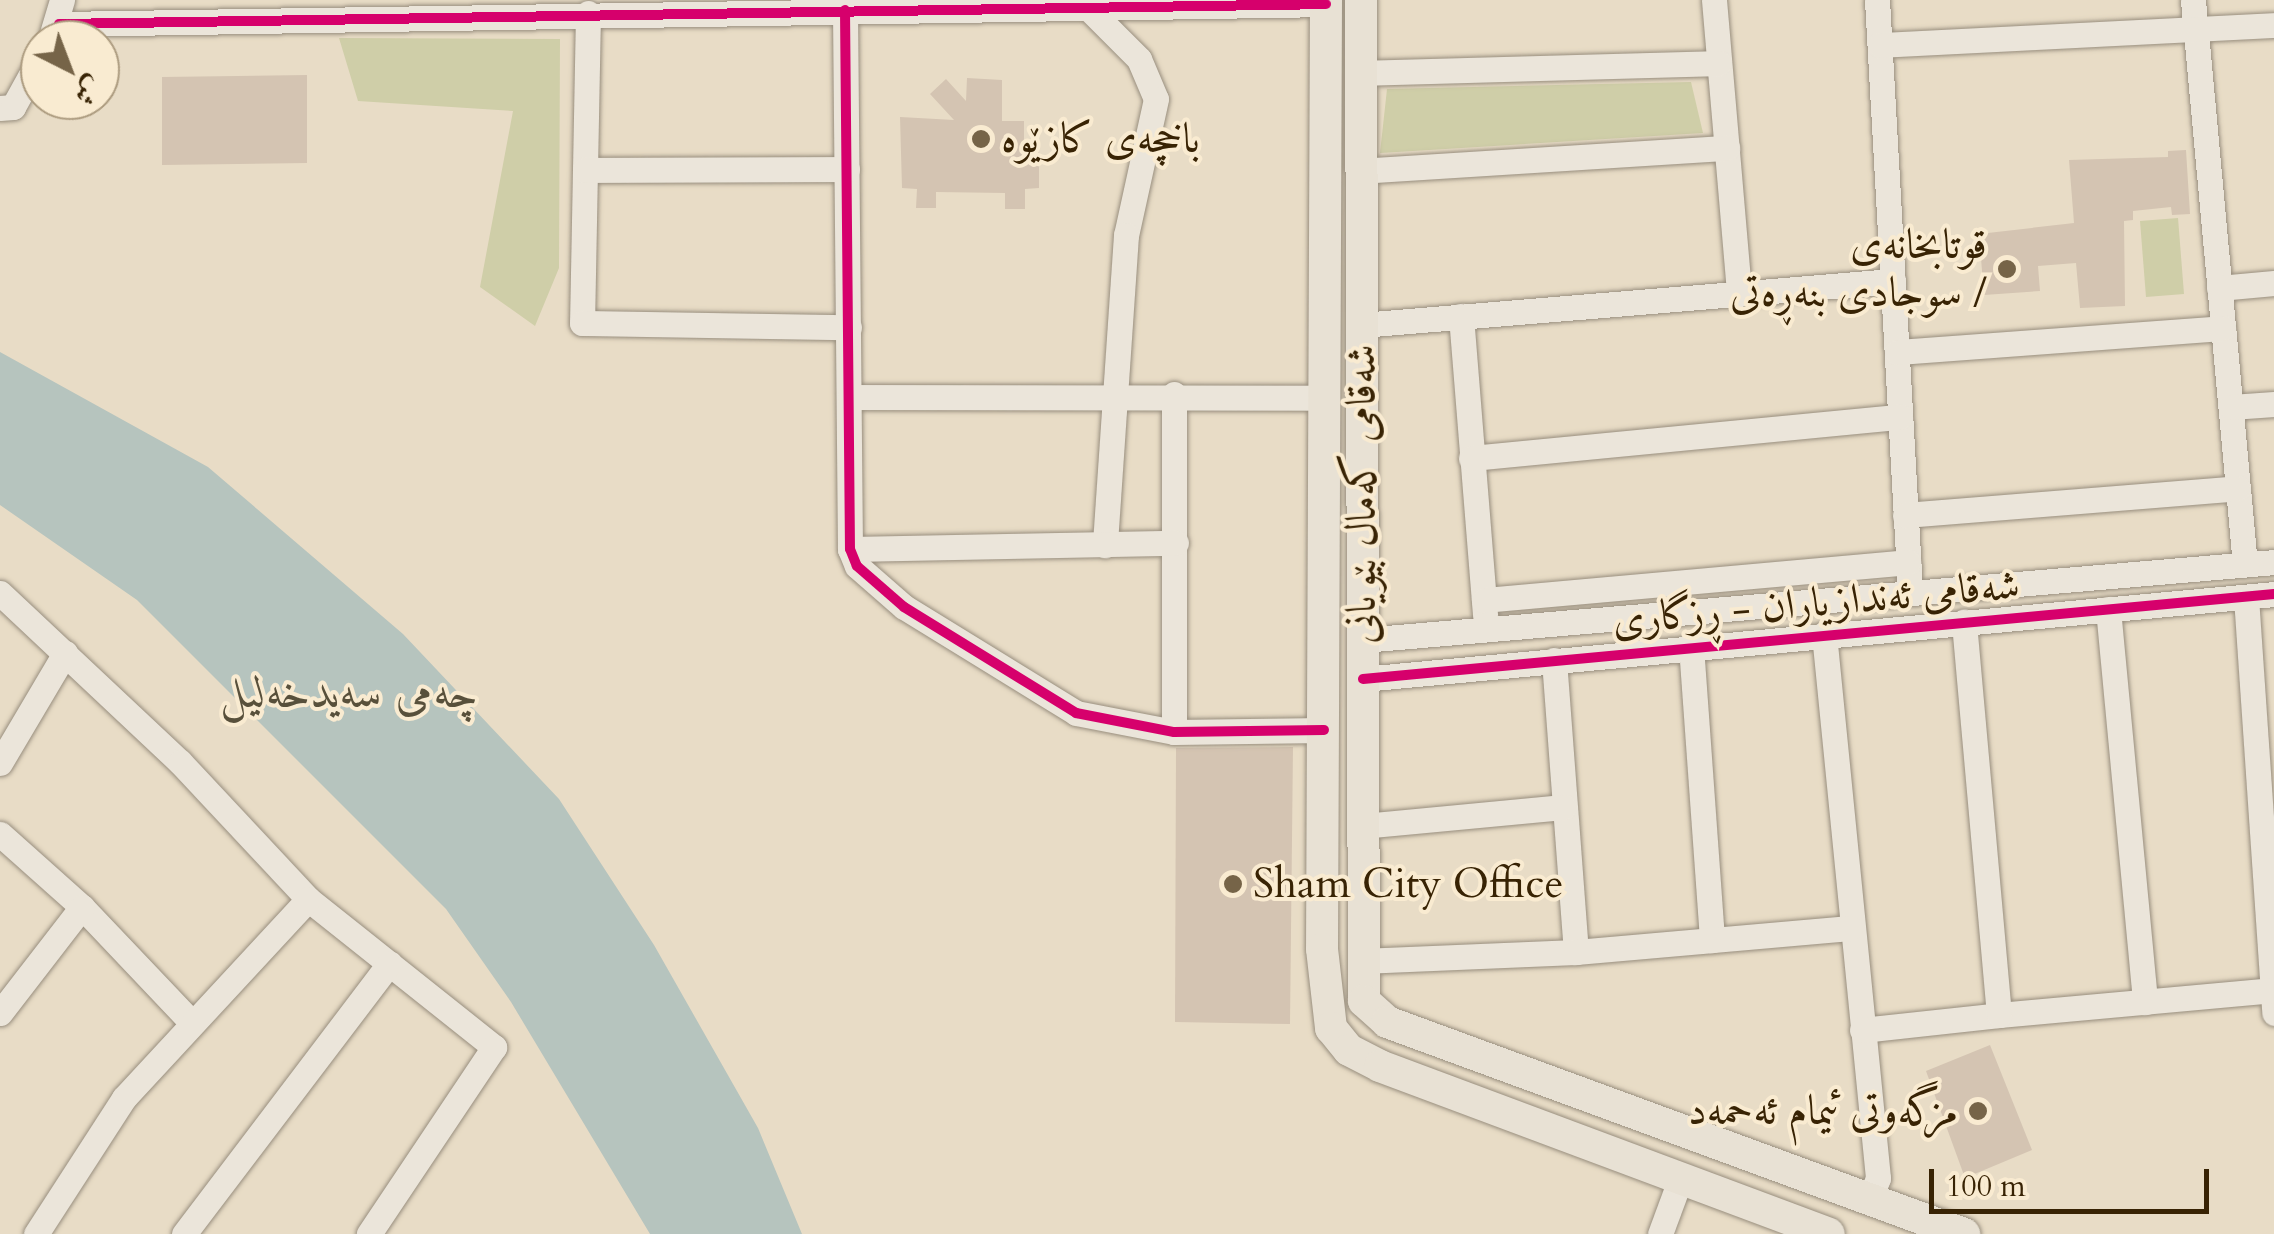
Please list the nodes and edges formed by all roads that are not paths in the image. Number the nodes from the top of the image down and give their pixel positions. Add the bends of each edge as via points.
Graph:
1 (1361, 0) edge
2 (1714, 0) edge
3 (1877, 0) edge
4 (2194, 0) edge
5 (1326, 2) edge
6 (814, 5) edge
7 (642, 6) edge
8 (497, 7) edge
9 (1088, 8) junction
10 (845, 10) junction
11 (588, 14) junction
12 (88, 20) edge
13 (2274, 25) edge
14 (2196, 33) junction
15 (1880, 45) junction
16 (1719, 63) junction
17 (1361, 73) junction
18 (1324, 140) junction
19 (1727, 148) junction
20 (1358, 156) junction
21 (847, 169) junction
22 (585, 170) junction
23 (1893, 281) junction
24 (2274, 283) edge
25 (2220, 288) junction
26 (1739, 294) junction
27 (1461, 316) junction
28 (1361, 325) junction
29 (849, 327) junction
30 (2223, 328) junction
31 (1896, 352) junction
32 (1110, 394) junction
33 (1174, 394) junction
34 (850, 397) junction
35 (1326, 398) junction
36 (2274, 404) edge
37 (2231, 408) junction
38 (1900, 417) junction
39 (1470, 458) junction
40 (2238, 488) junction
41 (1906, 515) junction
42 (1176, 544) junction
43 (1105, 545) junction
44 (850, 549) junction
45 (1908, 562) junction
46 (2274, 562) edge
47 (2244, 565) junction
48 (2024, 582) junction
49 (1910, 591) junction
50 (0, 593) edge
51 (2274, 594) edge
52 (2246, 597) junction
53 (1484, 600) junction
54 (2108, 609) junction
55 (2027, 616) junction
56 (1964, 622) junction
57 (1486, 628) junction
58 (1824, 634) junction
59 (1362, 640) junction
60 (1691, 646) junction
61 (65, 652) junction
62 (1554, 660) junction
63 (1363, 678) junction
64 (1324, 730) junction
65 (1174, 732) junction
66 (0, 763) edge
67 (1365, 764) junction
68 (1324, 765) junction
69 (1564, 806) junction
70 (2267, 810) edge
71 (1364, 826) junction
72 (0, 834) edge
73 (308, 900) junction
74 (82, 907) junction
75 (1850, 928) junction
76 (1712, 940) junction
77 (1576, 952) junction
78 (1360, 961) junction
79 (390, 962) junction
80 (2274, 998) edge
81 (2145, 1002) junction
82 (0, 1014) edge
83 (1999, 1014) junction
84 (190, 1021) junction
85 (1862, 1030) junction
86 (1680, 1180) junction
87 (1870, 1199) junction
88 (36, 1234) edge
89 (184, 1234) edge
90 (369, 1234) edge
91 (1660, 1234) edge
92 (1829, 1234) edge
93 (1964, 1234) edge

1 - 17 main road, شەقامی کەمال بێویانی
2 - 16 street
3 - 15 street
4 - 14 street
5 - 9 street
5 - 18 main road, شەقامی کەمال بێویانی
6 - 7 street
6 - 10 street
7 - 11 street
8 - 11 street
8 - 12 street
9 - 10 street
9 - 32 street via 1139,59 1156,98 1126,235
10 - 21 street
11 - 22 street
13 - 14 street
14 - 15 street
14 - 25 street
15 - 23 street
16 - 17 street
16 - 19 street
17 - 20 main road, شەقامی کەمال بێویانی
18 - 20 main road via 1348,134
18 - 35 main road, شەقامی کەمال بێویانی
19 - 20 street
19 - 26 street
20 - 28 main road, شەقامی کەمال بێویانی
21 - 22 street
21 - 29 street
22 - 29 street via 582,322
23 - 26 street
23 - 31 street
24 - 25 street
25 - 30 street
26 - 27 street
27 - 28 street
27 - 39 street
28 - 59 main road, شەقامی کەمال بێویانی
29 - 34 street
30 - 31 street
30 - 37 street
31 - 38 street
32 - 33 street
32 - 34 street
32 - 43 street
33 - 35 street
33 - 42 street
34 - 44 street
35 - 64 main road, شەقامی کەمال بێویانی
36 - 37 street
37 - 40 street
38 - 39 street
38 - 41 street
39 - 53 street
40 - 41 street
40 - 47 street
41 - 45 street
42 - 43 street
42 - 65 street
43 - 44 street
44 - 65 street via 876,588 1055,702 1098,720
45 - 49 street
45 - 53 street
46 - 47 street, شەقامی ئەندازیاران - ڕزگاری
47 - 48 street, شەقامی ئەندازیاران - ڕزگاری
48 - 49 street, شەقامی ئەندازیاران - ڕزگاری
48 - 55 street
49 - 57 street, شەقامی ئەندازیاران - ڕزگاری
50 - 61 street
51 - 52 street, شەقامی ئەندازیاران - ڕزگاری
52 - 54 street, شەقامی ئەندازیاران - ڕزگاری
52 - 70 street
53 - 57 street
54 - 55 street, شەقامی ئەندازیاران - ڕزگاری
54 - 81 street
55 - 56 street, شەقامی ئەندازیاران - ڕزگاری
56 - 58 street, شەقامی ئەندازیاران - ڕزگاری
56 - 83 street
57 - 59 street, شەقامی ئەندازیاران - ڕزگاری
58 - 60 street, شەقامی ئەندازیاران - ڕزگاری
58 - 75 street
59 - 63 main road, شەقامی کەمال بێویانی
60 - 62 street, شەقامی ئەندازیاران - ڕزگاری
60 - 76 street
61 - 66 street
61 - 73 street via 180,762
62 - 63 street, شەقامی ئەندازیاران - ڕزگاری
62 - 69 street
63 - 67 main road, شەقامی کەمال بێویانی
64 - 65 street
64 - 68 main road, شەقامی کەمال بێویانی
67 - 68 main road via 1352,773
67 - 71 main road, شەقامی کەمال بێویانی
68 - 86 main road, شەقامی کەمال بێویانی via 1322,985 1336,1035 1380,1066
69 - 71 street
69 - 77 street
70 - 80 street
71 - 78 main road, شەقامی کەمال بێویانی
72 - 74 street
73 - 79 street
73 - 84 street
74 - 82 street
74 - 84 street
75 - 76 street
75 - 85 street
76 - 77 street
77 - 78 street
78 - 87 main road, شەقامی کەمال بێویانی via 1364,1001 1380,1019
79 - 89 street
79 - 90 street via 494,1048
80 - 81 street
81 - 83 street
83 - 85 street
84 - 88 street via 124,1098
85 - 87 street via 1878,1178
86 - 91 street
86 - 92 main road, شەقامی کەمال بێویانی
87 - 93 main road, شەقامی کەمال بێویانی

